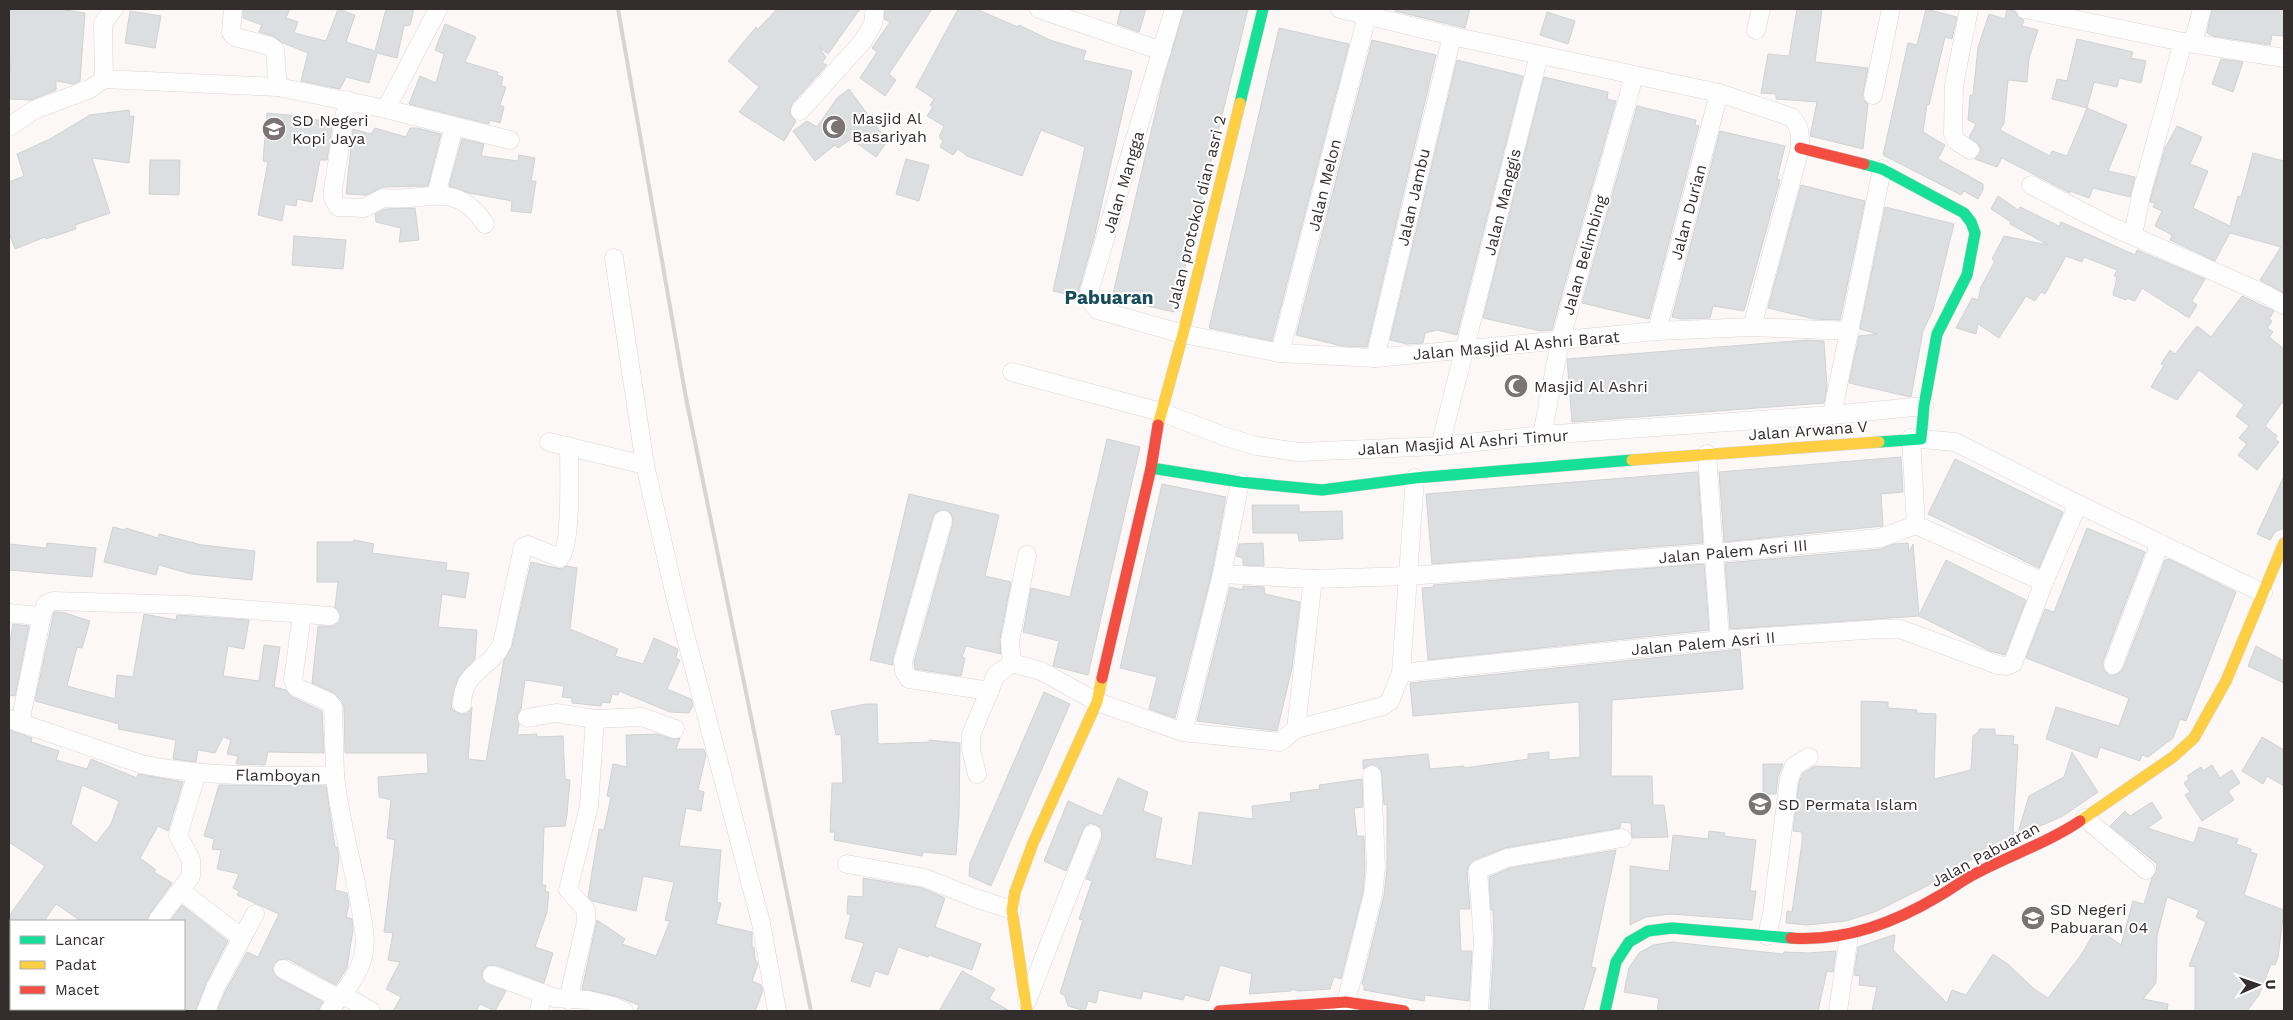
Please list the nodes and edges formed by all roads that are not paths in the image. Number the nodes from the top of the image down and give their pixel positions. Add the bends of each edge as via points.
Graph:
1 (114, 9) edge
2 (233, 9) edge
3 (438, 9) edge
4 (875, 9) edge
5 (1039, 9) edge
6 (1174, 9) edge
7 (1263, 9) edge
8 (1340, 9) edge
9 (1761, 9) edge
10 (1891, 9) edge
11 (1969, 9) edge
12 (2025, 9) edge
13 (2202, 9) edge
14 (1367, 16) junction
15 (1756, 30) dead end
16 (1452, 36) junction
17 (2188, 43) junction
18 (1162, 51) junction
19 (1539, 55) junction
20 (2284, 58) edge
21 (1634, 76) junction
22 (104, 79) junction
23 (278, 87) junction
24 (1719, 93) junction
25 (1873, 95) dead end
26 (347, 100) junction
27 (386, 109) junction
28 (800, 110) dead end
29 (9, 127) edge
30 (454, 127) junction
31 (510, 140) dead end
32 (1800, 148) junction
33 (1970, 150) dead end
34 (1882, 169) junction
35 (2031, 185) dead end
36 (436, 195) junction
37 (485, 224) dead end
38 (2133, 235) junction
39 (614, 258) dead end
40 (2284, 305) edge
41 (1098, 310) joint
42 (1752, 327) junction
43 (1657, 331) junction
44 (1850, 331) junction
45 (1183, 334) junction
46 (1560, 342) junction
47 (1464, 349) junction
48 (1280, 353) junction
49 (1375, 358) junction
50 (1012, 372) dead end
51 (1923, 411) junction
52 (1832, 415) junction
53 (1159, 417) junction
54 (1542, 436) junction
55 (1918, 436) junction
56 (549, 442) dead end
57 (570, 446) junction
58 (1440, 446) junction
59 (1707, 454) junction
60 (645, 465) junction
61 (1151, 468) junction
62 (1415, 478) junction
63 (1240, 482) junction
64 (2078, 504) junction
65 (943, 520) dead end
66 (1916, 525) junction
67 (2160, 543) junction
68 (2284, 543) edge
69 (1715, 553) junction
70 (1026, 555) dead end
71 (1222, 574) junction
72 (1408, 576) junction
73 (1313, 579) junction
74 (2044, 582) junction
75 (2265, 590) junction
76 (9, 613) edge
77 (42, 615) junction
78 (302, 615) junction
79 (330, 616) dead end
80 (1720, 640) junction
81 (1012, 663) junction
82 (2114, 664) dead end
83 (1402, 673) junction
84 (990, 690) junction
85 (1097, 702) junction
86 (462, 704) dead end
87 (527, 718) dead end
88 (595, 720) junction
89 (14, 721) edge
90 (675, 729) dead end
91 (1296, 729) junction
92 (1183, 732) junction
93 (1809, 757) dead end
94 (198, 773) junction
95 (977, 774) dead end
96 (335, 775) junction
97 (1372, 776) dead end
98 (2085, 818) junction
99 (1092, 834) dead end
100 (1622, 838) dead end
101 (847, 864) dead end
102 (2146, 870) dead end
103 (181, 892) junction
104 (1012, 910) junction
105 (255, 914) dead end
106 (159, 920) edge
107 (1849, 935) junction
108 (1767, 936) junction
109 (242, 938) junction
110 (282, 969) dead end
111 (492, 975) dead end
112 (543, 993) junction
113 (568, 1000) junction
114 (337, 1002) edge
115 (1345, 1007) edge
116 (1026, 1008) edge
117 (206, 1011) edge
118 (371, 1011) edge
119 (539, 1011) edge
120 (624, 1011) edge
121 (778, 1011) edge
122 (1219, 1011) edge
123 (1404, 1011) edge
124 (1479, 1011) edge
125 (1605, 1011) edge
126 (1838, 1011) edge

1 - 22 street via 103,23
2 - 23 street via 231,33 235,37 275,50
3 - 27 street
4 - 28 street via 863,41
5 - 18 street
6 - 18 street, Jalan Mangga
7 - 45 street, Jalan protokol dian asri 2
8 - 14 street
9 - 15 street
10 - 25 street
11 - 33 street via 1954,85 1953,133 1956,141
12 - 17 street
13 - 17 street
14 - 16 street
14 - 48 street, Jalan Melon
16 - 19 street
16 - 49 street, Jalan Jambu
17 - 20 street
17 - 38 street via 2141,195
18 - 41 street, Jalan Mangga via 1090,292 1091,302
19 - 21 street
19 - 47 street, Jalan Manggis
21 - 24 street
21 - 46 street, Jalan Belimbing
22 - 23 street
22 - 29 street via 90,89 34,110
23 - 26 street
24 - 32 street via 1791,117 1800,129
24 - 43 street, Jalan Durian
26 - 27 street
26 - 36 street via 333,190 334,204 338,208 364,208 383,198 392,200
27 - 30 street
30 - 31 street
30 - 36 street
32 - 34 street
32 - 42 street
34 - 44 street
34 - 51 street via 1964,213 1975,233 1967,275 1937,334
35 - 38 street
36 - 37 street via 462,200
38 - 40 street
39 - 60 street
41 - 45 street, Jalan Masjid Al Ashri Barat
42 - 43 street, Jalan Masjid Al Ashri Barat
42 - 44 street, Jalan Masjid Al Ashri Barat
43 - 46 street, Jalan Masjid Al Ashri Barat
44 - 52 street
45 - 48 street, Jalan Masjid Al Ashri Barat
45 - 53 street, Jalan protokol dian asri 2
46 - 47 street, Jalan Masjid Al Ashri Barat
46 - 54 street, Jalan Belimbing
47 - 49 street, Jalan Masjid Al Ashri Barat
47 - 58 street, Jalan Manggis
48 - 49 street, Jalan Masjid Al Ashri Barat
50 - 53 street, Jalan Masjid Al Ashri Timur
51 - 52 street, Jalan Masjid Al Ashri Timur
51 - 55 street
52 - 54 street, Jalan Masjid Al Ashri Timur
53 - 58 street, Jalan Masjid Al Ashri Timur via 1258,446 1298,452
53 - 61 street, Jalan protokol dian asri 2
54 - 58 street, Jalan Masjid Al Ashri Timur
55 - 59 street, Jalan Arwana V
55 - 64 street via 1955,442
55 - 66 street
56 - 57 street
57 - 60 street
57 - 86 street via 569,522 565,550 560,558 528,545 523,547 502,644 497,654 466,683 462,690
59 - 62 street, Jalan Arwana V
59 - 69 street
60 - 121 street via 675,596 761,923
61 - 63 street, Jalan Arwana V
61 - 85 street, Jalan protokol dian asri 2
62 - 63 street, Jalan Arwana V via 1322,490
62 - 72 street
63 - 71 street
64 - 67 street
64 - 74 street
65 - 84 street via 903,661 904,671 909,679
66 - 69 street, Jalan Palem Asri III via 1880,538
66 - 74 street
67 - 75 street
67 - 82 street
68 - 75 street, Jalan Pabuaran
69 - 72 street, Jalan Palem Asri III
69 - 80 street
70 - 81 street via 1010,641
71 - 73 street, Jalan Palem Asri III
71 - 92 street
72 - 73 street, Jalan Palem Asri III
72 - 83 street
73 - 91 street
74 - 80 street, Jalan Palem Asri II via 2014,663 2007,666 1900,629
75 - 98 street, Jalan Pabuaran via 2226,681 2194,738 2173,757
76 - 77 street
77 - 78 street via 46,604 53,601 188,605
77 - 89 street
78 - 79 street
78 - 96 street via 293,680 302,692 329,702 333,707
80 - 83 street, Jalan Palem Asri II
81 - 84 street via 996,675
81 - 85 street via 1041,671
83 - 91 street via 1390,701 1383,706
84 - 95 street via 971,735
85 - 92 street
85 - 104 street, Jalan protokol dian asri 2 via 1033,843 1015,892
87 - 88 street via 556,713
88 - 90 street via 642,717
88 - 113 street via 589,806 568,890 586,910 586,922
89 - 94 street, Flamboyan via 141,764
91 - 92 street via 1280,742
93 - 108 street via 1794,766 1789,779
94 - 96 street, Flamboyan
94 - 103 street via 178,835 193,868
96 - 114 street, Flamboyan via 365,934 362,962
97 - 115 street via 1376,868 1373,894
98 - 102 street
98 - 107 street, Jalan Pabuaran via 1971,876 1938,897 1882,924
99 - 116 street
100 - 124 street via 1506,858 1478,870 1483,941
101 - 104 street via 925,878
103 - 106 street
103 - 109 street
104 - 116 street
105 - 109 street
107 - 108 street, Jalan Pabuaran via 1807,940
107 - 126 street
108 - 125 street, Jalan Pabuaran via 1672,928 1648,931 1629,942 1616,962
109 - 117 street
110 - 114 street
111 - 112 street
112 - 113 street
112 - 119 street
113 - 120 street via 588,1000
114 - 118 street
115 - 122 street
115 - 123 street

